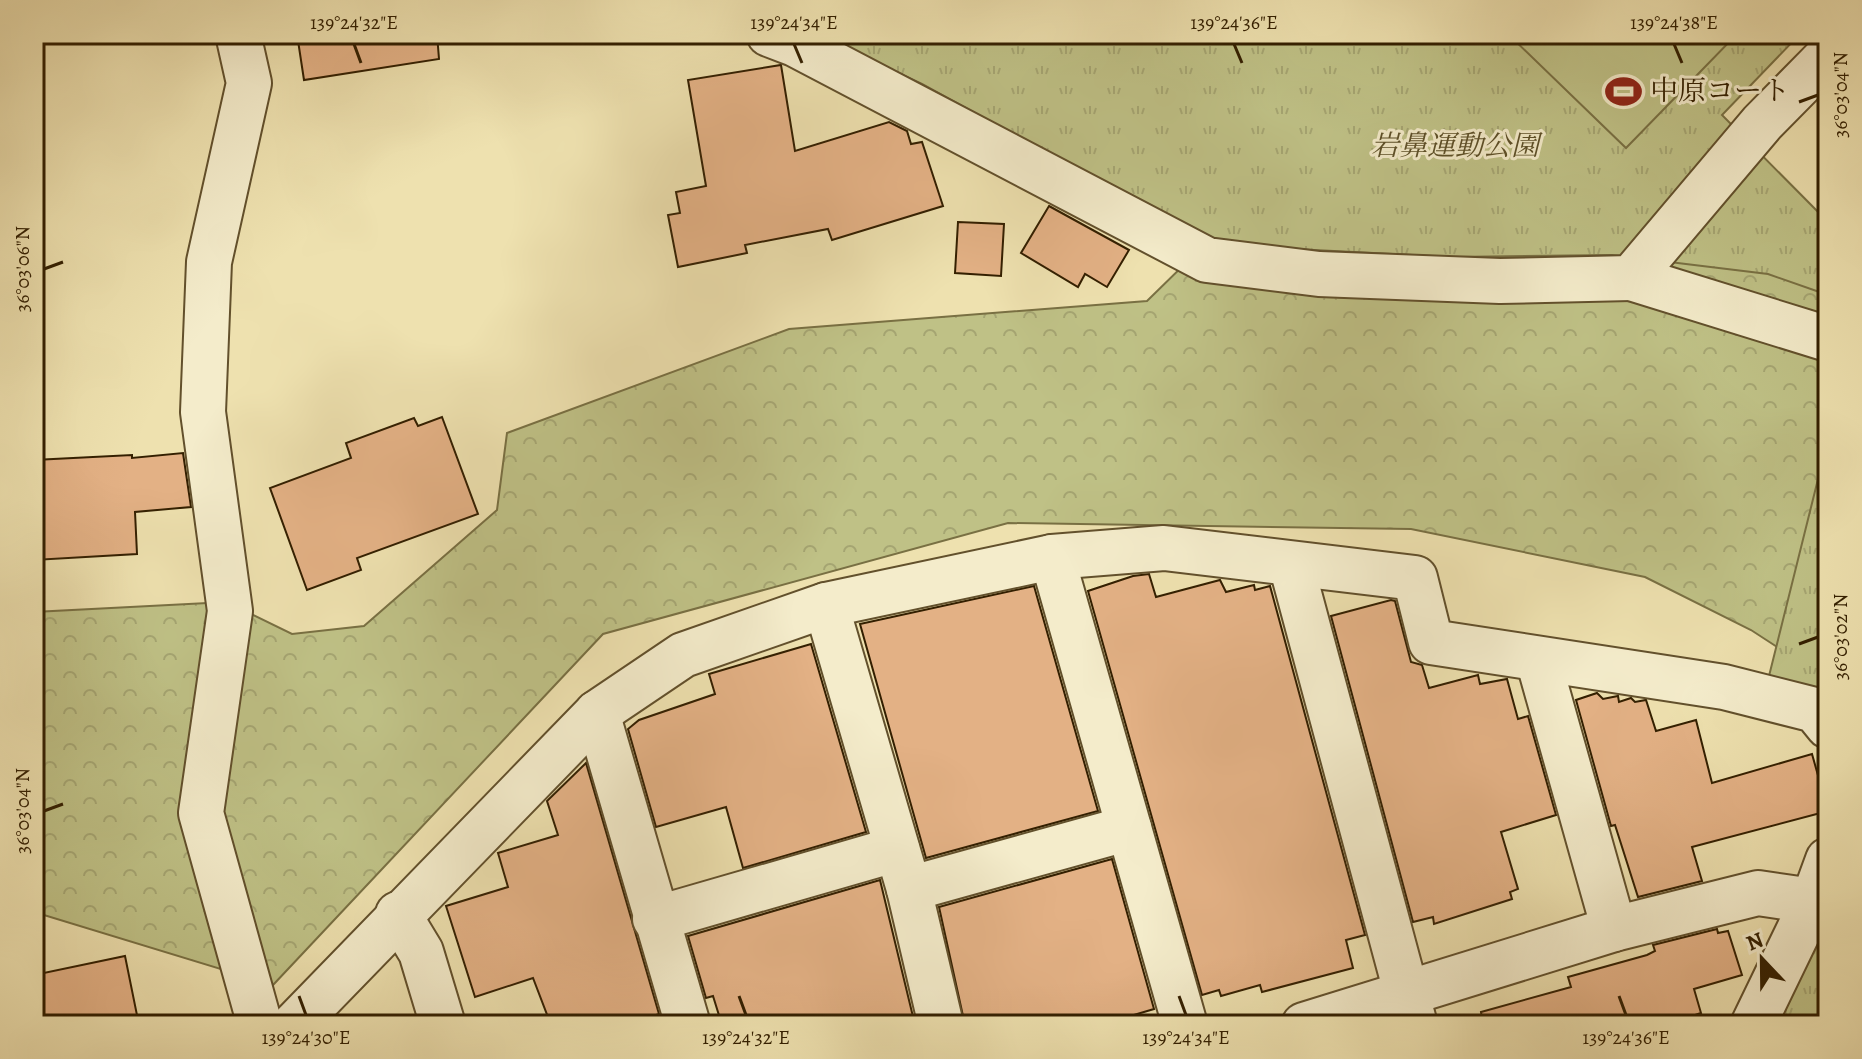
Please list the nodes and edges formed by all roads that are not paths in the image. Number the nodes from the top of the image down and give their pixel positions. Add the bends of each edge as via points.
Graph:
1 (238, 34) edge
2 (769, 34) edge
3 (1828, 56) edge
4 (1631, 278) junction
5 (1828, 339) edge
6 (1052, 557) junction
7 (1291, 564) junction
8 (826, 605) junction
9 (1538, 659) junction
10 (597, 713) junction
11 (1828, 726) edge
12 (1129, 828) junction
13 (1828, 860) edge
14 (903, 869) junction
15 (1813, 901) junction
16 (398, 914) junction
17 (655, 919) junction
18 (1614, 929) junction
19 (1411, 1010) edge
20 (260, 1025) edge
21 (294, 1025) edge
22 (443, 1025) edge
23 (688, 1025) edge
24 (941, 1025) edge
25 (1185, 1025) edge
26 (1304, 1025) edge
27 (1753, 1025) edge

1 - 20 street via 249,83 209,262 203,412 230,611 201,813
2 - 4 street via 1207,260 1319,274 1500,281
3 - 4 street via 1762,123
4 - 5 street
6 - 7 street via 1164,548
6 - 8 street
6 - 12 street
7 - 9 street via 1415,578 1431,642
7 - 19 street
8 - 10 street via 683,655
8 - 14 street
9 - 11 street via 1724,687 1815,710
9 - 18 street
10 - 16 street
10 - 17 street
12 - 14 street
12 - 25 street
13 - 15 street
14 - 17 street
14 - 24 street
15 - 18 street via 1758,893
15 - 27 street
16 - 21 street
16 - 22 street via 421,952
17 - 23 street
18 - 19 street
19 - 26 street

